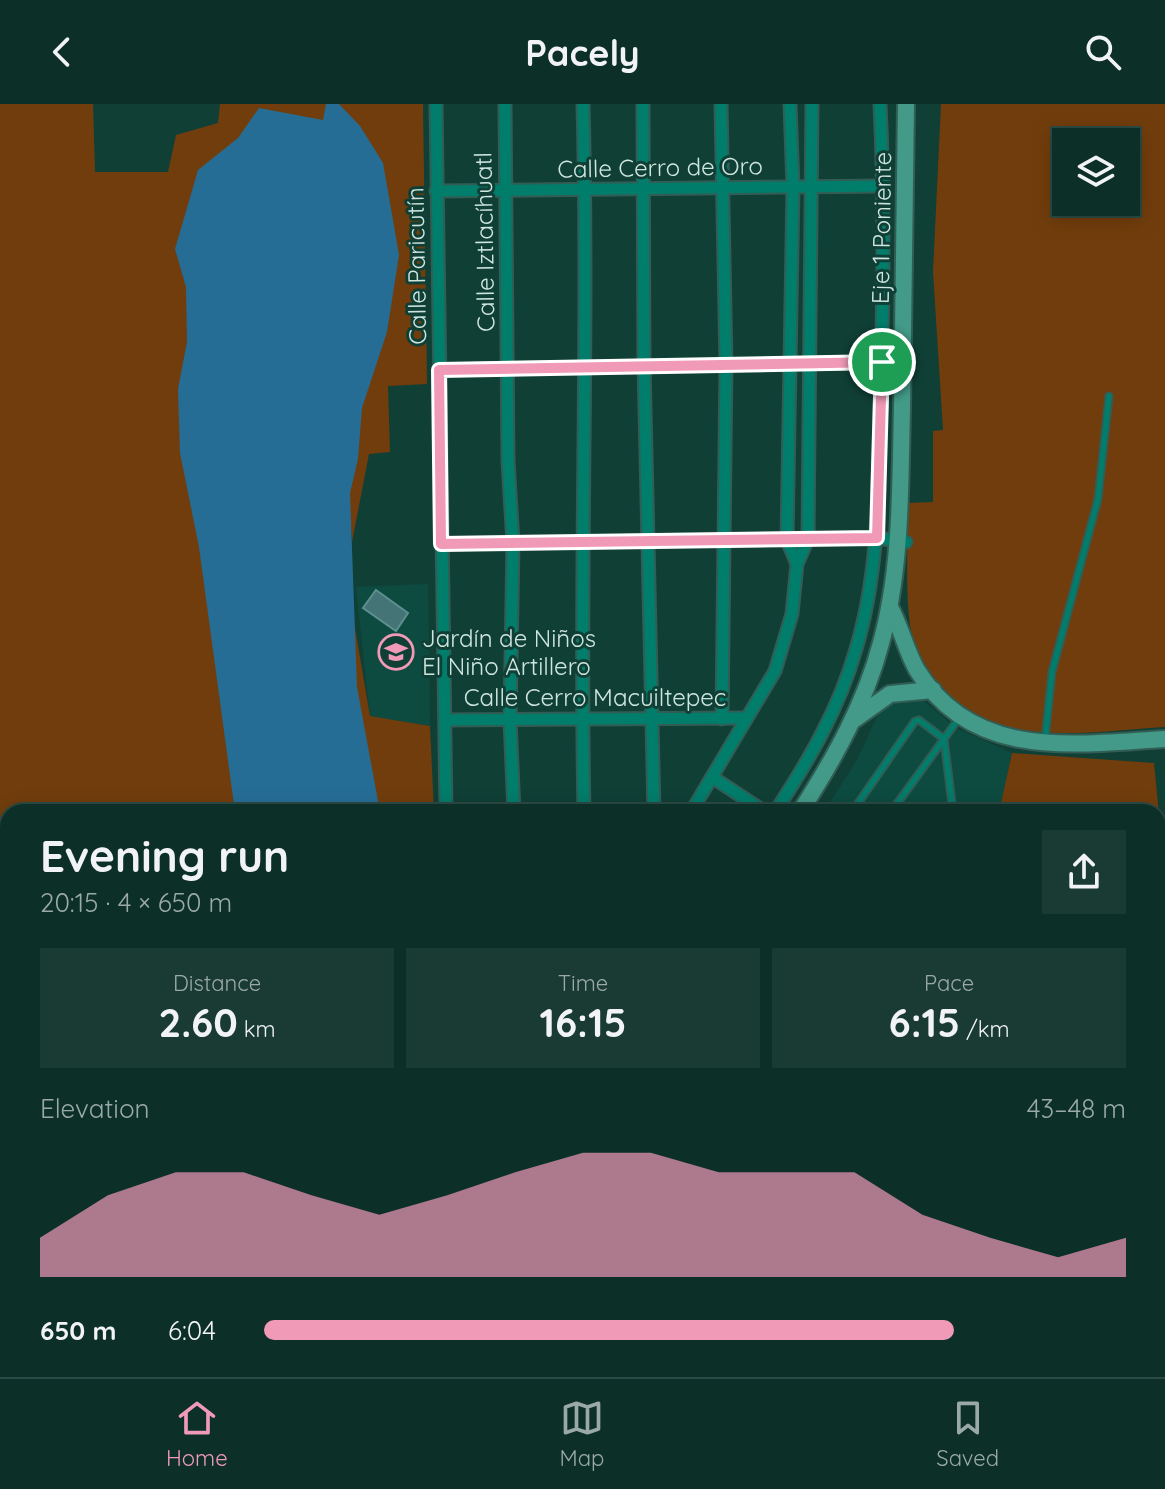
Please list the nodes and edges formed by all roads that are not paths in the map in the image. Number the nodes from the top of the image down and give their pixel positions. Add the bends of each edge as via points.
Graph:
1 (436, 104) edge
2 (505, 104) edge
3 (583, 104) edge
4 (643, 104) edge
5 (721, 104) edge
6 (790, 104) edge
7 (812, 104) edge
8 (880, 104) edge
9 (906, 104) edge
10 (812, 186) junction
11 (884, 186) junction
12 (793, 187) junction
13 (722, 188) junction
14 (585, 189) junction
15 (644, 189) junction
16 (436, 191) junction
17 (505, 191) junction
18 (792, 269) junction
19 (811, 269) junction
20 (882, 362) junction
21 (791, 363) junction
22 (810, 363) junction
23 (644, 364) junction
24 (726, 364) junction
25 (587, 365) junction
26 (508, 367) junction
27 (439, 370) junction
28 (1109, 396) dead end
29 (877, 538) junction
30 (808, 539) junction
31 (724, 540) junction
32 (787, 540) junction
33 (648, 542) junction
34 (902, 542) junction
35 (513, 543) junction
36 (583, 543) junction
37 (441, 544) junction
38 (797, 564) junction
39 (890, 607) junction
40 (933, 690) junction
41 (960, 716) junction
42 (745, 718) junction
43 (582, 719) junction
44 (652, 719) junction
45 (722, 719) junction
46 (445, 720) junction
47 (510, 720) junction
48 (853, 720) junction
49 (944, 739) junction
50 (1165, 739) edge
51 (1045, 744) junction
52 (712, 777) junction
53 (446, 804) edge
54 (514, 804) edge
55 (584, 804) edge
56 (654, 804) edge
57 (696, 804) edge
58 (753, 804) edge
59 (780, 804) edge
60 (810, 804) edge
61 (858, 804) edge
62 (897, 804) edge
63 (952, 804) edge

1 - 16 street, Calle Paricutín
2 - 17 street, Calle Iztlacíhuatl
3 - 14 street
4 - 15 street
5 - 13 street
6 - 12 street
7 - 10 street
8 - 11 street
9 - 34 main road, Eje 1 Poniente
10 - 11 street, Calle Cerro de Oro
10 - 12 street, Calle Cerro de Oro
10 - 19 street
11 - 20 street
12 - 13 street, Calle Cerro de Oro
12 - 18 street
13 - 15 street, Calle Cerro de Oro
13 - 24 street
14 - 15 street, Calle Cerro de Oro
14 - 17 street, Calle Cerro de Oro
14 - 25 street
15 - 23 street
16 - 17 street, Calle Cerro de Oro
16 - 27 street, Calle Paricutín
17 - 26 street, Calle Iztlacíhuatl
18 - 19 street
18 - 21 street
19 - 22 street
20 - 22 street
20 - 29 street
21 - 22 street
21 - 24 street
21 - 32 street
22 - 30 street
23 - 24 street
23 - 25 street
23 - 33 street
24 - 31 street
25 - 26 street
25 - 36 street
26 - 27 street
26 - 35 street, Calle Iztlacíhuatl
27 - 37 street, Calle Paricutín
28 - 51 lane via 1098,499 1052,672
29 - 30 street
29 - 34 street
29 - 59 street via 870,597 839,699 813,754
30 - 32 street
30 - 38 street
31 - 32 street
31 - 33 street
31 - 45 street
32 - 38 street
33 - 36 street
33 - 44 street
34 - 39 main road, Eje 1 Poniente
35 - 36 street
35 - 37 street
35 - 47 street, Calle Iztlacíhuatl
36 - 43 street
37 - 46 street, Calle Paricutín
38 - 42 street via 784,646
39 - 40 main road via 917,669
39 - 48 main road, Eje 1 Poniente via 874,669
40 - 41 main road
40 - 48 main road via 890,694
41 - 49 lane
41 - 51 main road via 998,735
42 - 45 street, Calle Cerro Macuiltepec
42 - 52 street
43 - 44 street, Calle Cerro Macuiltepec
43 - 47 street, Calle Cerro Macuiltepec
43 - 55 street
44 - 45 street, Calle Cerro Macuiltepec
44 - 56 street
46 - 47 street, Calle Cerro Macuiltepec
46 - 53 street, Calle Paricutín
47 - 54 street, Calle Iztlacíhuatl
48 - 60 main road, Eje 1 Poniente
49 - 61 lane via 915,721
49 - 62 lane
49 - 63 lane
50 - 51 main road
52 - 57 street
52 - 58 street

